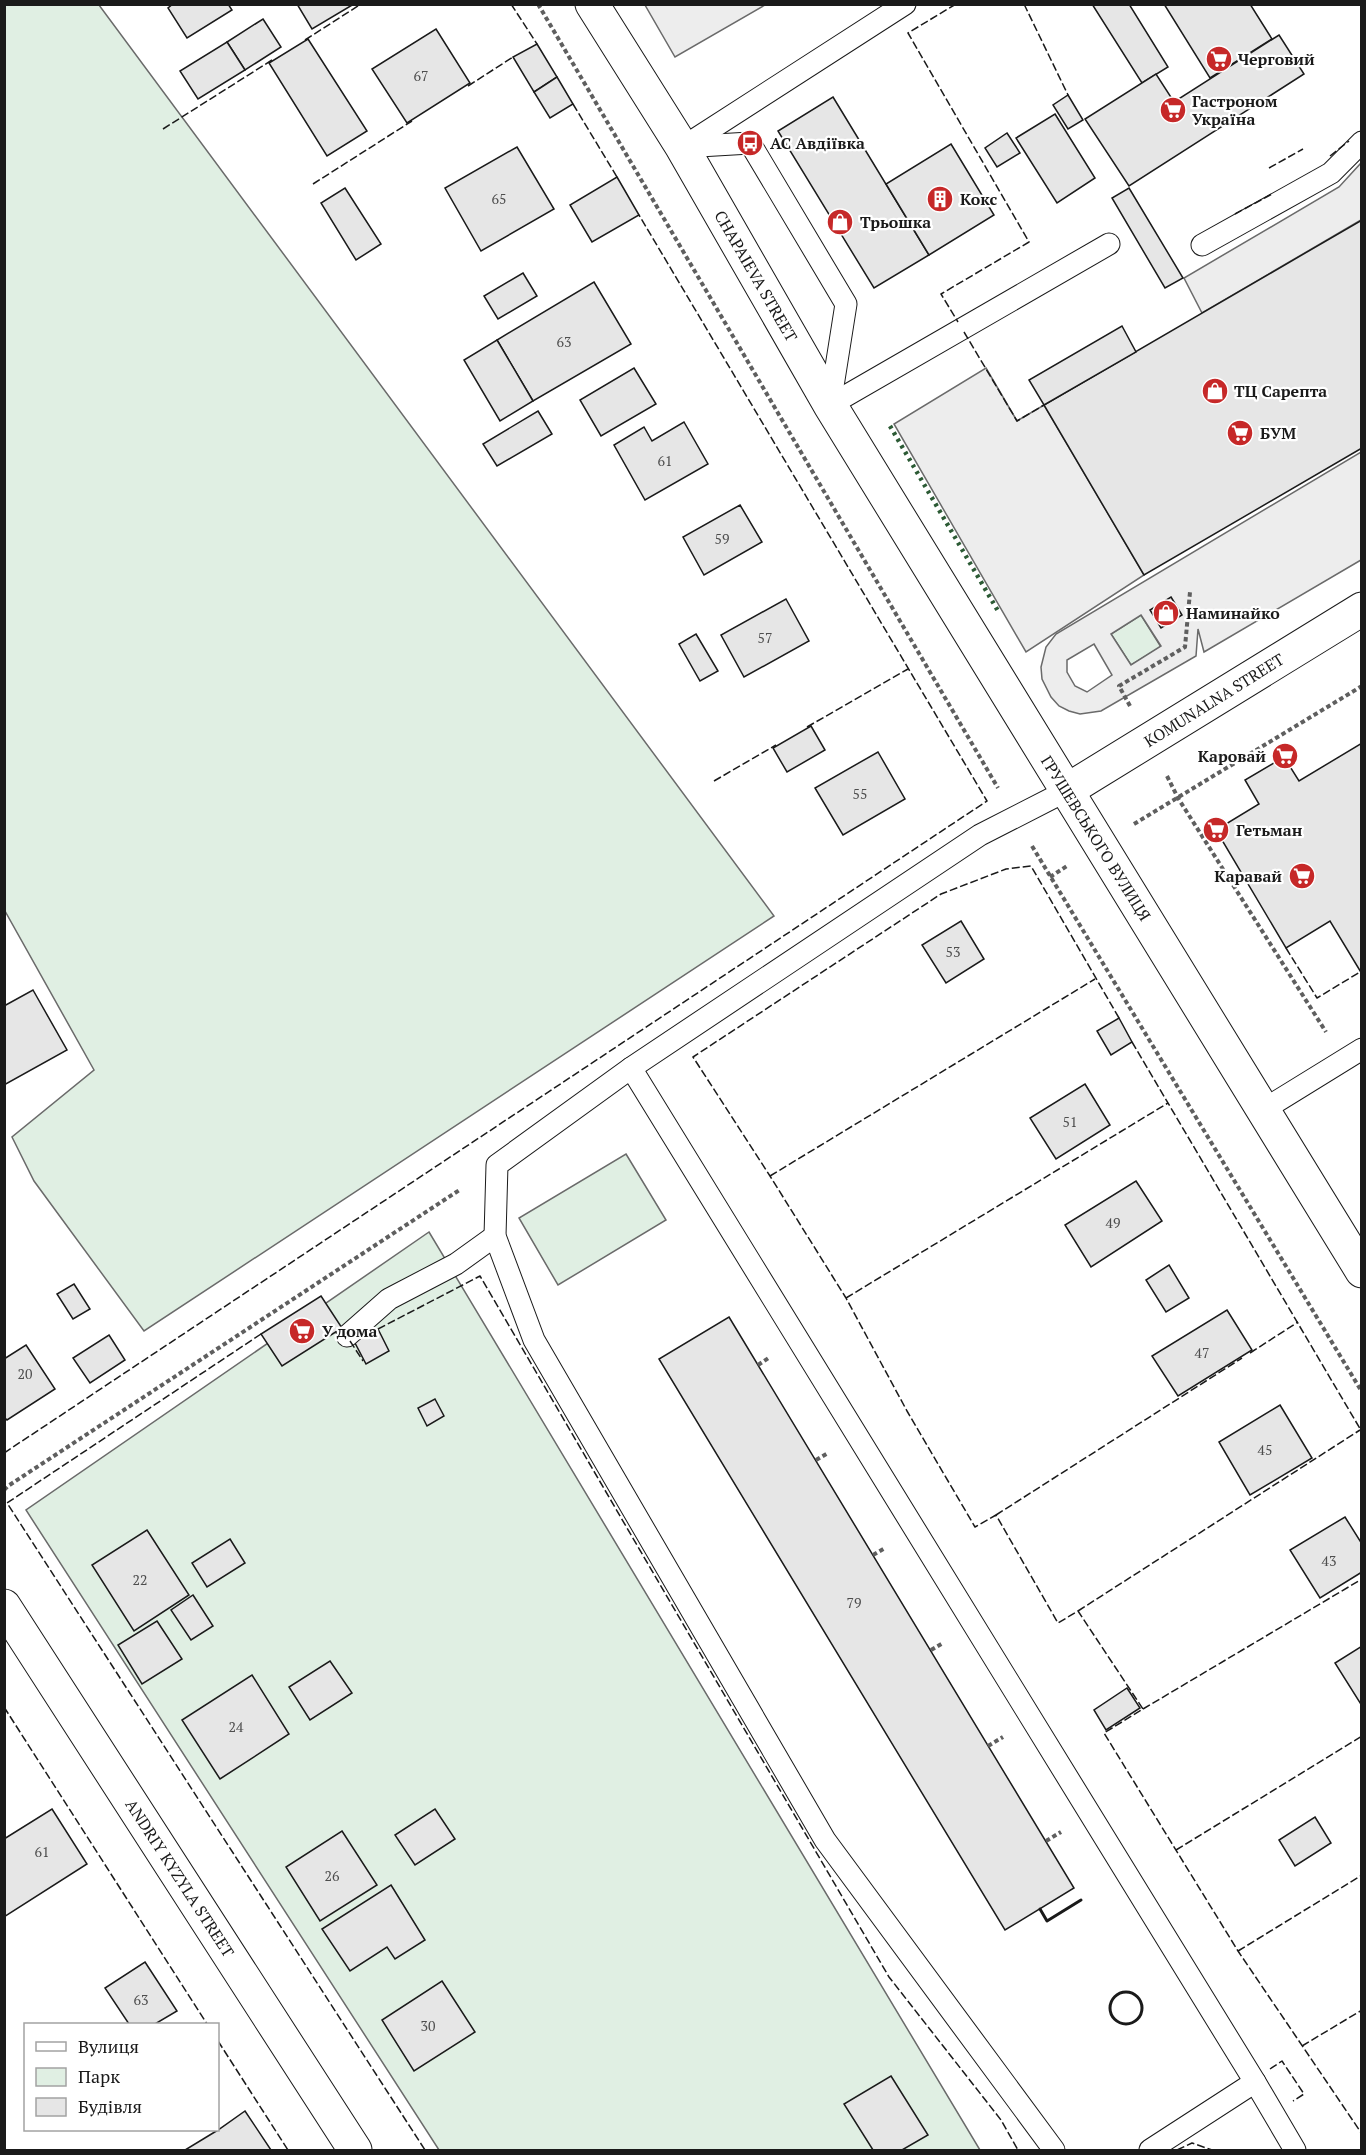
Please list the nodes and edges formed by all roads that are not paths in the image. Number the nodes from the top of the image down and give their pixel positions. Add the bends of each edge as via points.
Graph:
1 (592, 4) edge
2 (905, 4) edge
3 (1362, 142) edge
4 (682, 147) junction
5 (1109, 244) dead end
6 (1202, 245) dead end
7 (830, 405) junction
8 (1362, 609) edge
9 (1066, 791) junction
10 (1353, 1055) edge
11 (631, 1068) junction
12 (1263, 1110) junction
13 (495, 1236) junction
14 (1362, 1271) edge
15 (347, 1336) dead end
16 (4, 1606) edge
17 (1256, 2082) junction
18 (355, 2151) edge
19 (1054, 2151) edge
20 (1150, 2151) edge
21 (1295, 2151) edge

1 - 4 main road, CHAPAIEVA STREET
2 - 4 lane
3 - 6 lane via 1331,173
4 - 7 main road, CHAPAIEVA STREET
4 - 7 lane via 750,143 846,304
5 - 7 lane
7 - 9 main road, ГРУШЕВСЬКОГО ВУЛИЦЯ
8 - 9 main road, KOMUNALNA STREET
9 - 11 lane via 980,835
9 - 12 main road, ГРУШЕВСЬКОГО ВУЛИЦЯ
10 - 12 lane
11 - 13 lane via 497,1165
11 - 17 lane
12 - 14 main road, ГРУШЕВСЬКОГО ВУЛИЦЯ
13 - 15 lane via 456,1264 389,1299
13 - 19 lane via 534,1340 825,1840
16 - 18 main road, ANDRIY KYZYLA STREET
17 - 20 lane
17 - 21 lane

